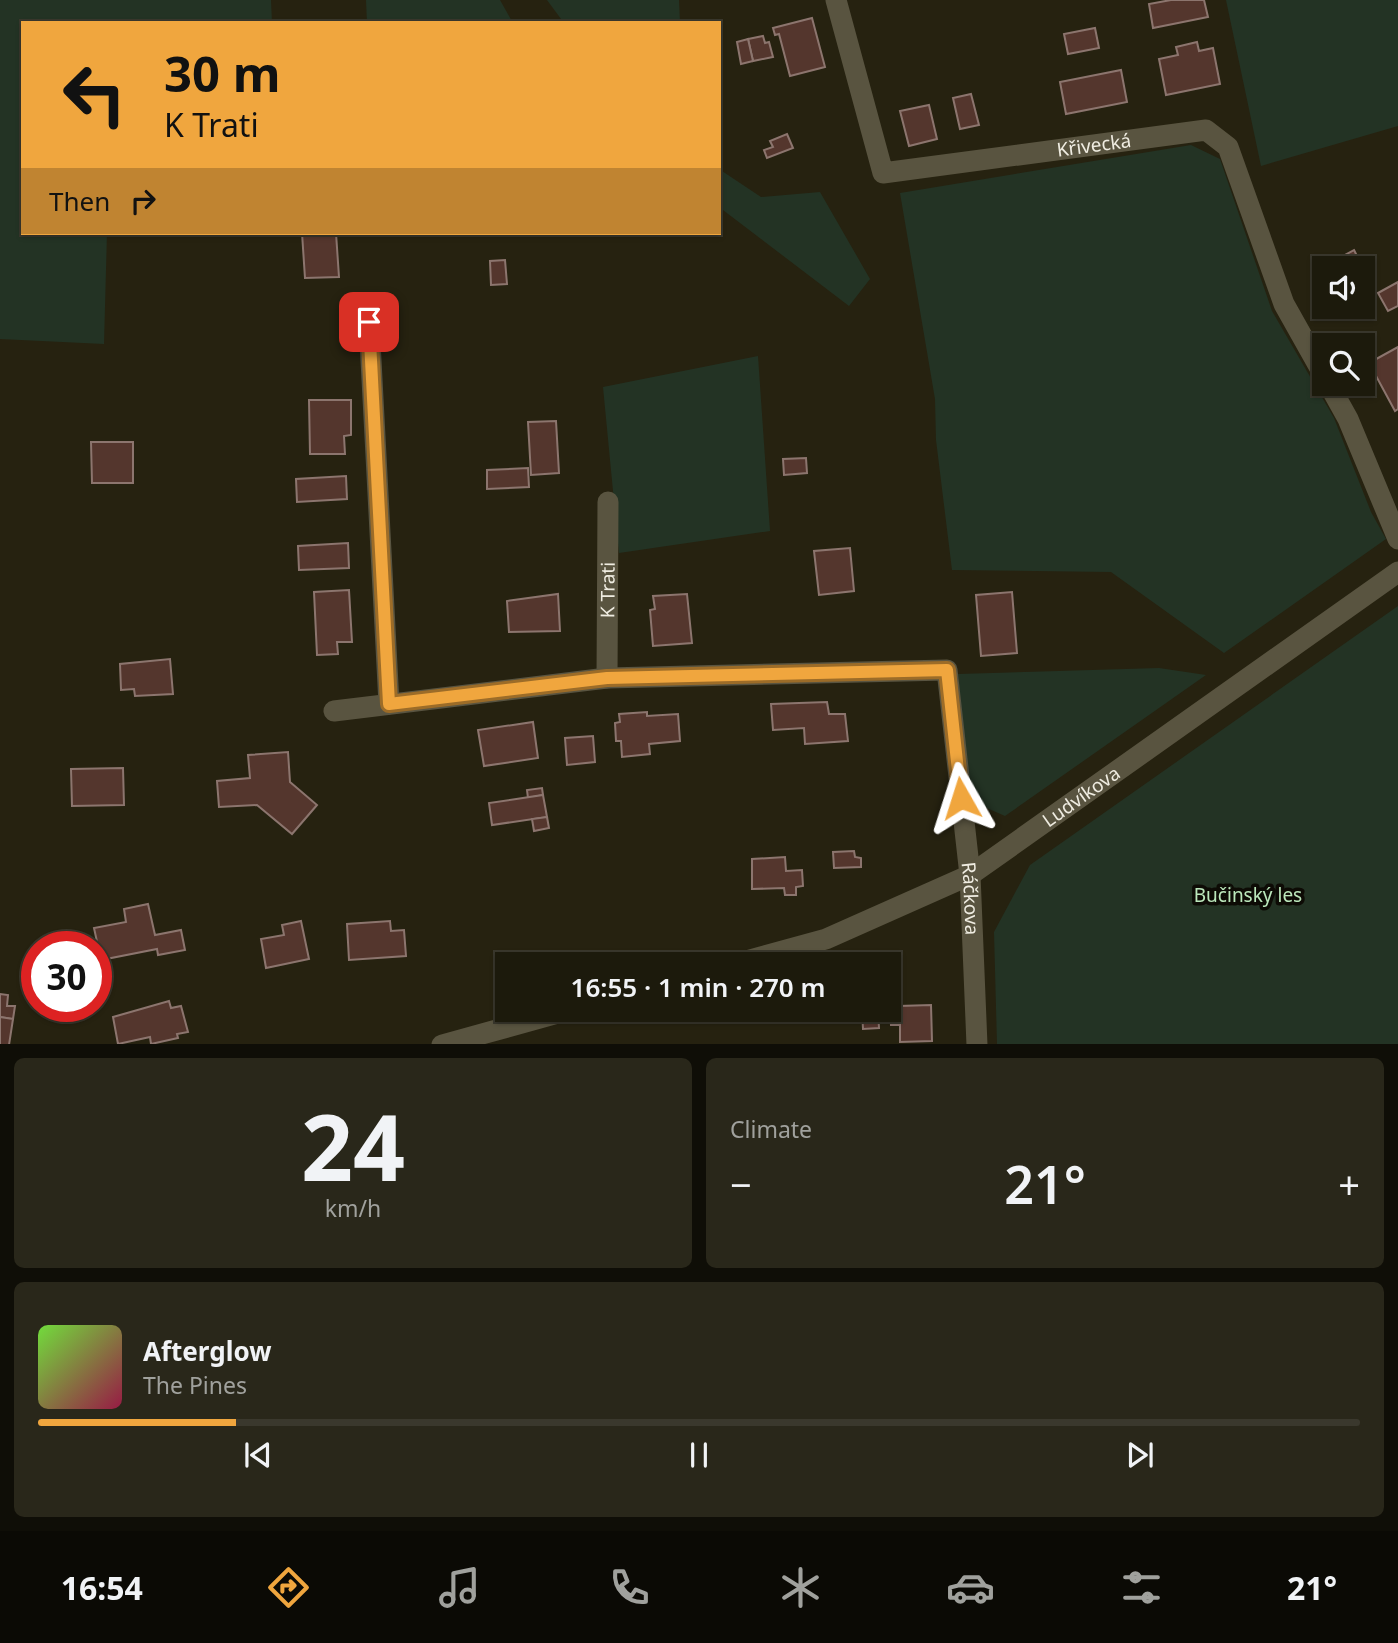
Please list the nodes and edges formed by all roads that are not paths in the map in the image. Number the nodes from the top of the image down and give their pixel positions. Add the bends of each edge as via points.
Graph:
1 (835, 0) edge
2 (369, 322) dead end
3 (1312, 354) edge
4 (1335, 396) edge
5 (608, 502) dead end
6 (1398, 539) edge
7 (1398, 572) edge
8 (607, 678) junction
9 (389, 704) junction
10 (334, 710) dead end
11 (970, 875) junction
12 (779, 952) edge
13 (525, 1022) edge
14 (446, 1044) edge
15 (977, 1044) edge

1 - 3 street, Křivecká via 883,173 1206,130 1228,147 1284,304
2 - 9 street
4 - 6 street
5 - 8 street, K Trati
7 - 11 street, Ludvíkova
8 - 9 street
8 - 11 street, Ráčkova via 947,670
9 - 10 street
11 - 12 street, Ludvíkova via 826,939
11 - 15 street, Ráčkova
13 - 14 street

